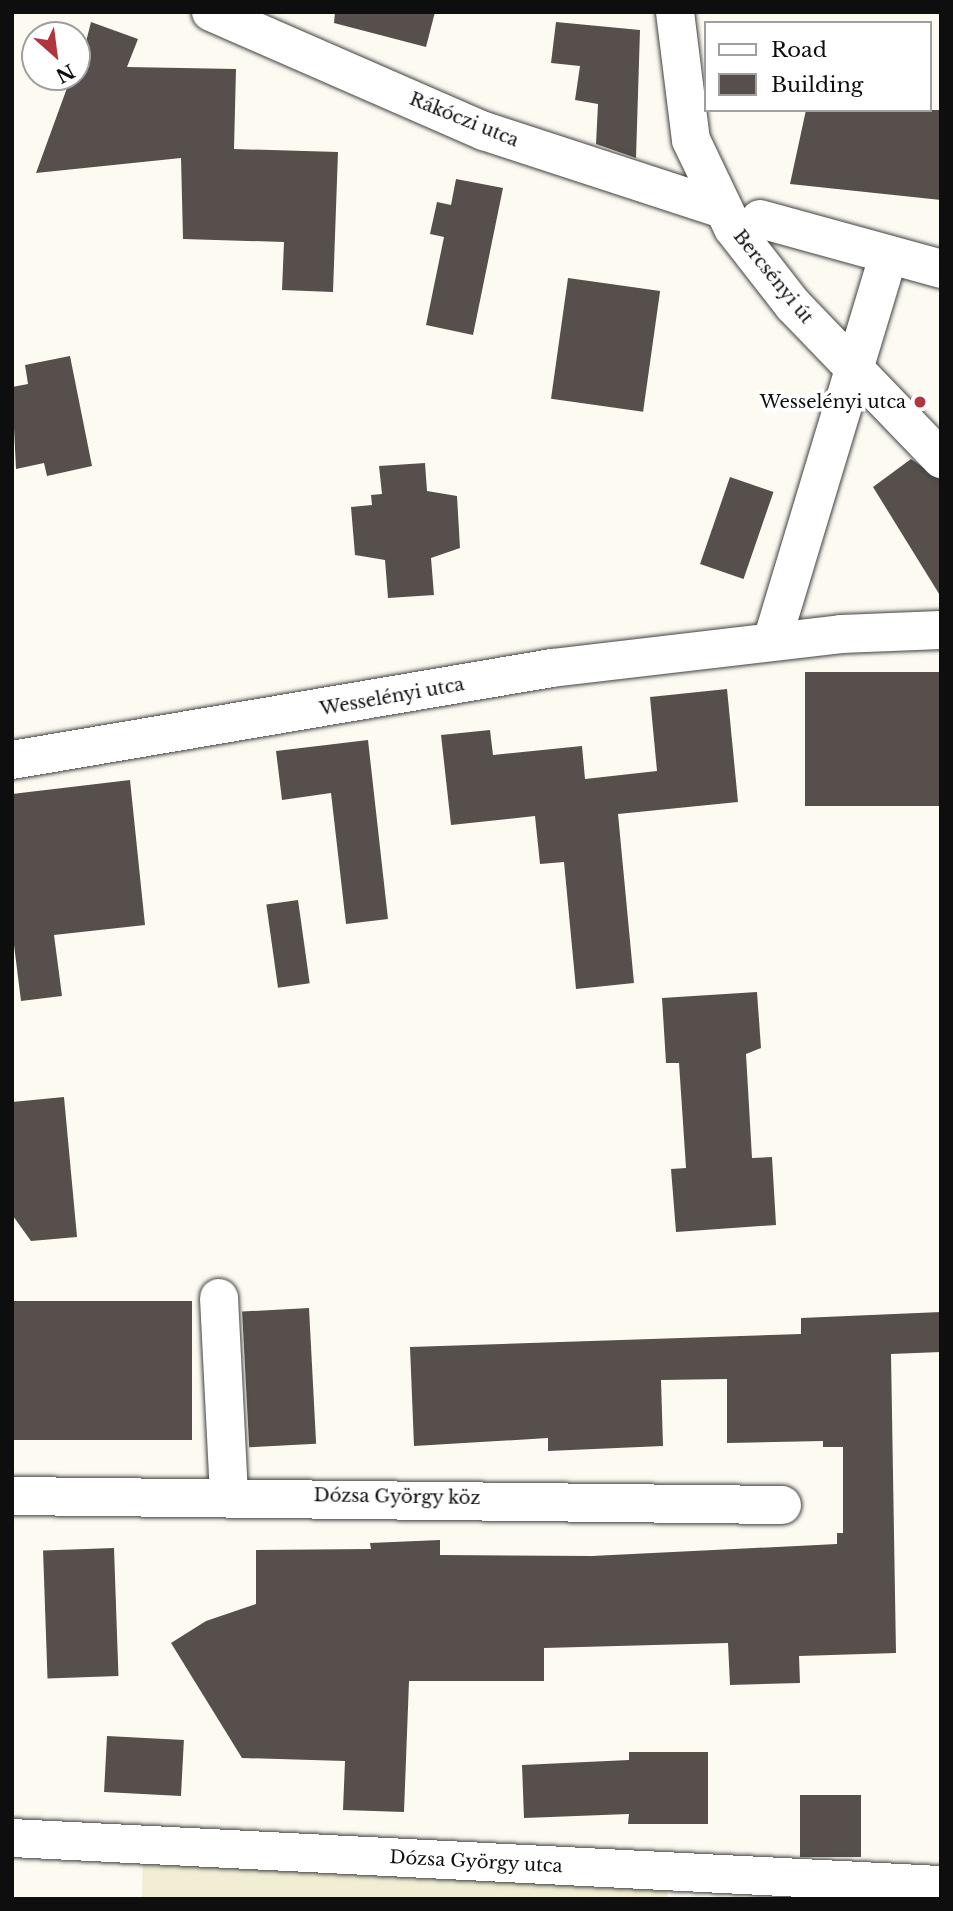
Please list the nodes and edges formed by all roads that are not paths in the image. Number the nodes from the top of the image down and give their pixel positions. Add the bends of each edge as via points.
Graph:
1 (211, 12) edge
2 (675, 12) edge
3 (723, 209) junction
4 (760, 219) dead end
5 (888, 256) junction
6 (941, 269) edge
7 (850, 367) junction
8 (941, 459) edge
9 (941, 630) edge
10 (772, 641) junction
11 (12, 760) edge
12 (219, 1298) dead end
13 (229, 1494) junction
14 (12, 1496) edge
15 (782, 1505) dead end
16 (12, 1838) edge
17 (941, 1885) edge

1 - 3 street, Rákóczi utca via 484,131
2 - 3 street, Bercsényi út via 691,140
3 - 7 street, Bercsényi út via 770,279
4 - 5 street
5 - 6 street
5 - 7 street
7 - 8 street, Bercsényi út
7 - 10 street
9 - 10 street, Wesselényi utca
10 - 11 street, Wesselényi utca via 552,668
12 - 13 street
13 - 14 street, Dózsa György köz
13 - 15 street, Dózsa György köz
16 - 17 street, Dózsa György utca

